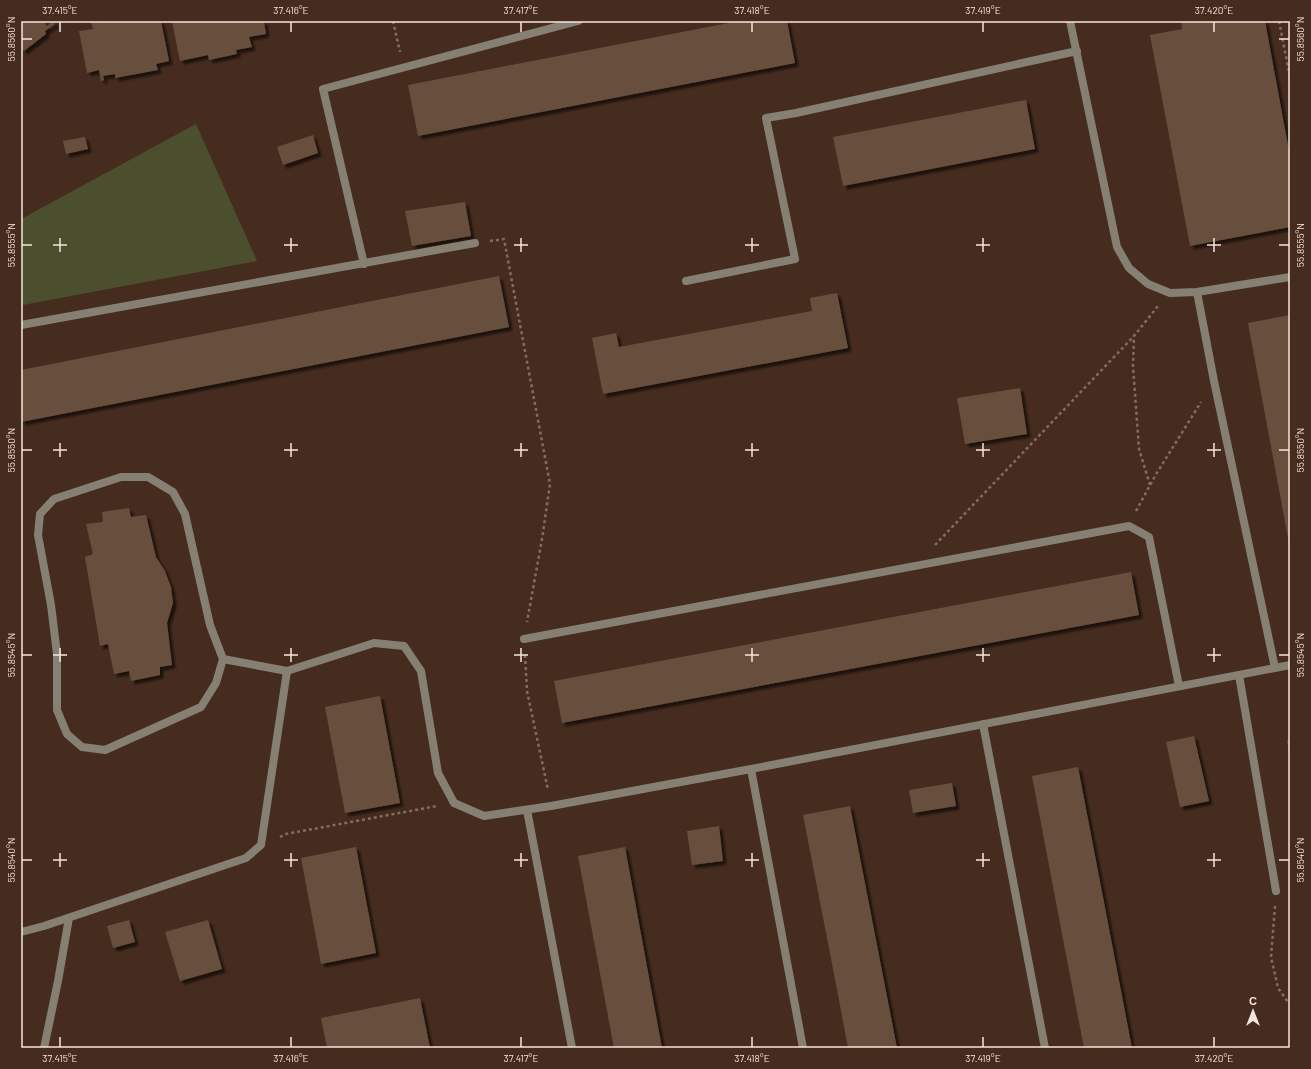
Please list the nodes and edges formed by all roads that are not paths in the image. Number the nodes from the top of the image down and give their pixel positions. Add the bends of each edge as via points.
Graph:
1 (578, 21) edge
2 (1070, 21) edge
3 (1077, 51) junction
4 (475, 243) road end
5 (364, 264) junction
6 (1290, 277) edge
7 (686, 281) dead end
8 (1197, 292) junction
9 (21, 325) edge
10 (524, 639) road end
11 (223, 660) junction
12 (1290, 665) edge
13 (1275, 668) junction
14 (287, 671) junction
15 (1239, 675) junction
16 (1180, 686) junction
17 (983, 724) junction
18 (751, 769) junction
19 (527, 810) junction
20 (1276, 891) road end
21 (70, 918) junction
22 (21, 932) edge
23 (44, 1048) edge
24 (572, 1048) edge
25 (803, 1048) edge
26 (1045, 1048) edge

1 - 5 lane via 323,89
2 - 3 lane
3 - 7 lane via 766,118 795,259
3 - 8 lane via 1117,248 1129,268 1148,284 1170,293
4 - 5 lane
5 - 9 lane
6 - 8 lane
8 - 13 lane
10 - 16 lane via 1129,526 1149,537
11 - 11 lane via 210,625 185,514 173,492 148,477 121,477 54,499 40,514 38,535 57,654 57,710 67,734 82,747 105,750 201,707 216,683
11 - 14 lane
12 - 13 lane
13 - 15 lane
14 - 19 lane via 374,643 404,646 421,671 438,773 454,803 484,816
14 - 21 lane via 261,845 246,858
15 - 16 lane
15 - 20 lane
16 - 17 lane
17 - 18 lane
17 - 26 lane
18 - 19 lane
18 - 25 lane
19 - 24 lane
21 - 22 lane
21 - 23 lane

